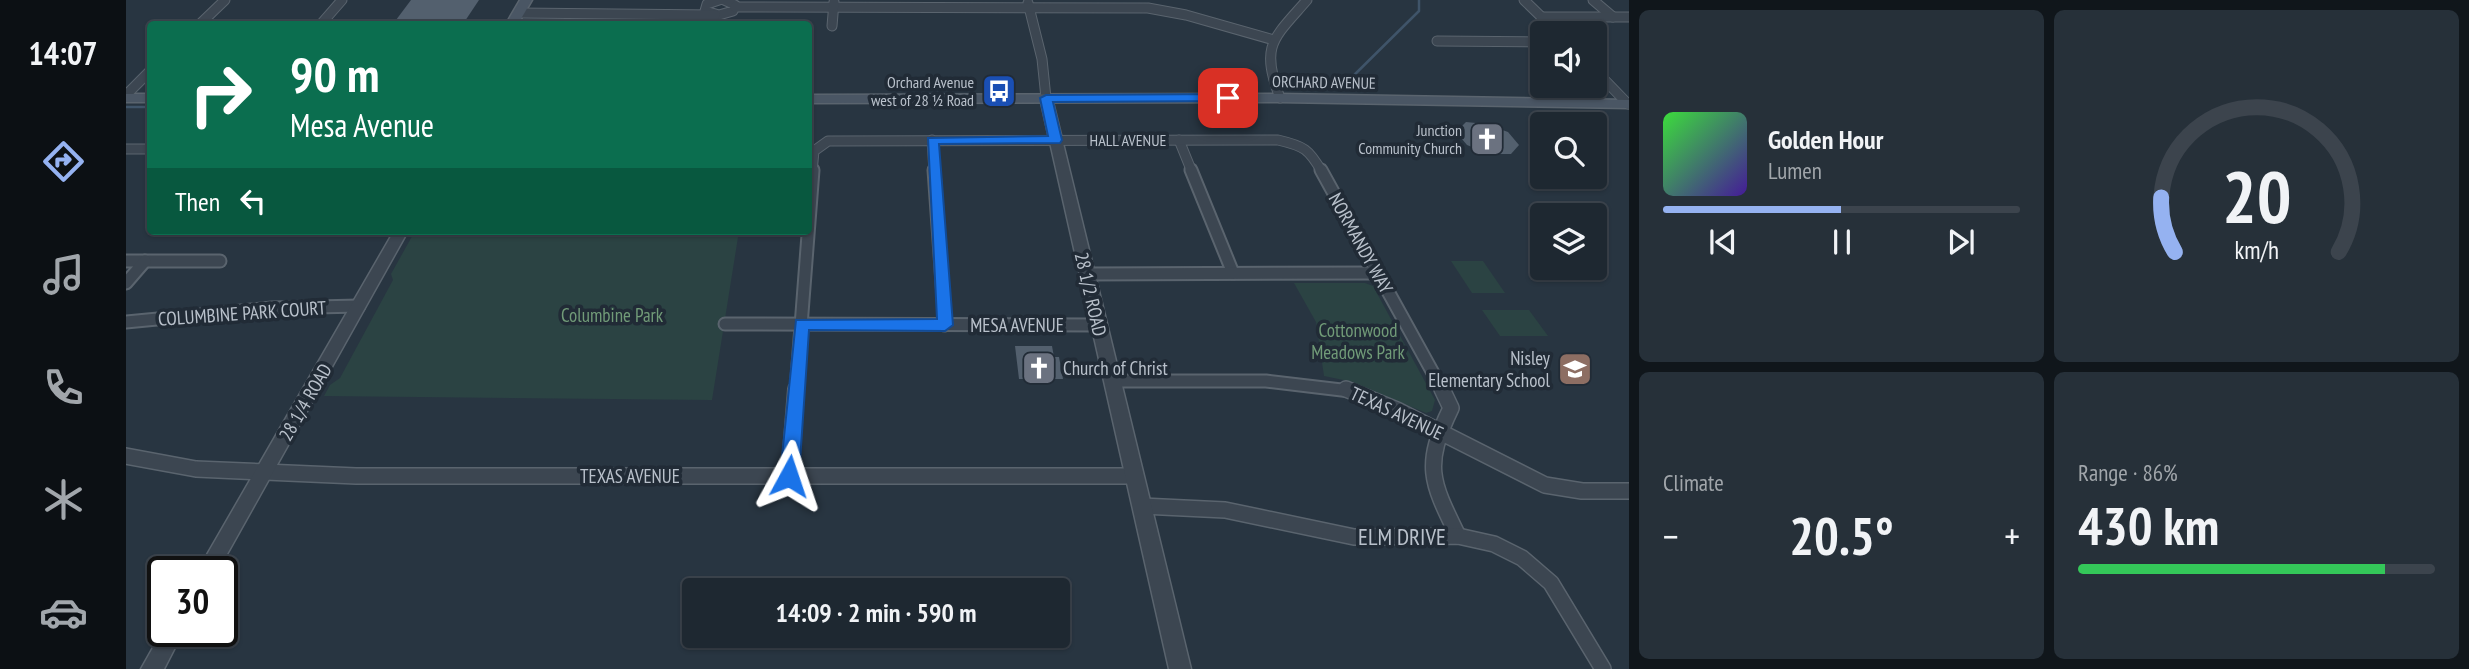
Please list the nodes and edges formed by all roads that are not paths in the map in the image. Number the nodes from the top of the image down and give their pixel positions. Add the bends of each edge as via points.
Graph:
1 (225, 0) edge
2 (342, 0) edge
3 (526, 0) edge
4 (722, 0) edge
5 (1307, 0) edge
6 (1524, 0) edge
7 (1593, 0) edge
8 (706, 3) edge
9 (833, 4) edge
10 (1029, 4) edge
11 (734, 9) junction
12 (715, 15) junction
13 (1542, 17) junction
14 (1613, 17) junction
15 (1629, 17) edge
16 (519, 19) edge
17 (203, 21) edge
18 (324, 21) edge
19 (727, 21) edge
20 (1546, 21) edge
21 (832, 26) dead end
22 (1274, 40) junction
23 (1437, 41) dead end
24 (1530, 41) edge
25 (147, 74) edge
26 (1607, 82) edge
27 (126, 96) edge
28 (147, 98) edge
29 (1046, 98) junction
30 (1280, 98) junction
31 (812, 99) edge
32 (1629, 104) edge
33 (932, 140) junction
34 (1056, 140) junction
35 (1179, 140) junction
36 (1300, 145) joint
37 (126, 149) edge
38 (147, 149) edge
39 (812, 180) edge
40 (399, 235) edge
41 (808, 235) edge
42 (126, 261) edge
43 (145, 261) junction
44 (220, 261) dead end
45 (1378, 272) junction
46 (1087, 274) junction
47 (1233, 274) junction
48 (126, 283) edge
49 (359, 306) junction
50 (126, 322) edge
51 (724, 324) dead end
52 (802, 324) junction
53 (945, 325) junction
54 (1099, 325) junction
55 (1112, 381) junction
56 (1438, 432) junction
57 (126, 456) edge
58 (264, 473) junction
59 (789, 476) junction
60 (1135, 476) junction
61 (1629, 491) edge
62 (1142, 506) junction
63 (1458, 536) junction
64 (216, 556) edge
65 (164, 647) edge
66 (152, 669) edge
67 (1180, 669) edge
68 (1603, 669) edge

1 - 17 street
2 - 18 street
3 - 16 main road
4 - 8 street
4 - 11 street via 733,3
5 - 22 street
6 - 13 street
7 - 14 street
8 - 12 street via 705,11
9 - 10 street
9 - 11 street
9 - 21 street
10 - 22 street via 1160,9
10 - 29 street, 28 1/2 ROAD
11 - 12 street
11 - 19 street
12 - 16 street
13 - 14 street
13 - 20 street
14 - 15 street
22 - 30 street via 1268,63
23 - 24 street
25 - 27 street
26 - 32 street
27 - 28 main road
29 - 30 main road, ORCHARD AVENUE
29 - 31 main road, ORCHARD AVENUE
29 - 34 street, 28 1/2 ROAD
30 - 32 main road, ORCHARD AVENUE
33 - 34 street, HALL AVENUE
33 - 39 street, HALL AVENUE via 828,141 814,151
33 - 53 street
34 - 35 street, HALL AVENUE
34 - 46 street, 28 1/2 ROAD
35 - 36 street, HALL AVENUE via 1278,140
35 - 47 street
36 - 45 street, NORMANDY WAY via 1314,158
37 - 38 street
40 - 49 street, 28 1/4 ROAD
41 - 52 street, HALL AVENUE
42 - 43 street
43 - 44 street
43 - 48 street
45 - 47 street
45 - 56 street, NORMANDY WAY via 1451,408
46 - 47 street
46 - 54 street, 28 1/2 ROAD
49 - 50 street, COLUMBINE PARK COURT via 272,308
49 - 58 street, 28 1/4 ROAD
51 - 52 street, MESA AVENUE
52 - 53 street, MESA AVENUE
52 - 59 street
53 - 54 street, MESA AVENUE
54 - 55 street, 28 1/2 ROAD
55 - 56 street, TEXAS AVENUE via 1266,380 1343,388
55 - 60 street, 28 1/2 ROAD
56 - 61 street, TEXAS AVENUE via 1545,485
56 - 63 street, NORMANDY WAY via 1430,469
57 - 58 street, TEXAS AVENUE via 196,469
58 - 59 street, TEXAS AVENUE
58 - 64 street, 28 1/4 ROAD
59 - 60 street, TEXAS AVENUE
60 - 62 street, 28 1/2 ROAD
62 - 63 street, ELM DRIVE via 1225,510 1354,537
62 - 67 street, 28 1/2 ROAD
63 - 68 street, ELM DRIVE via 1494,544 1537,568 1564,601
65 - 66 street

